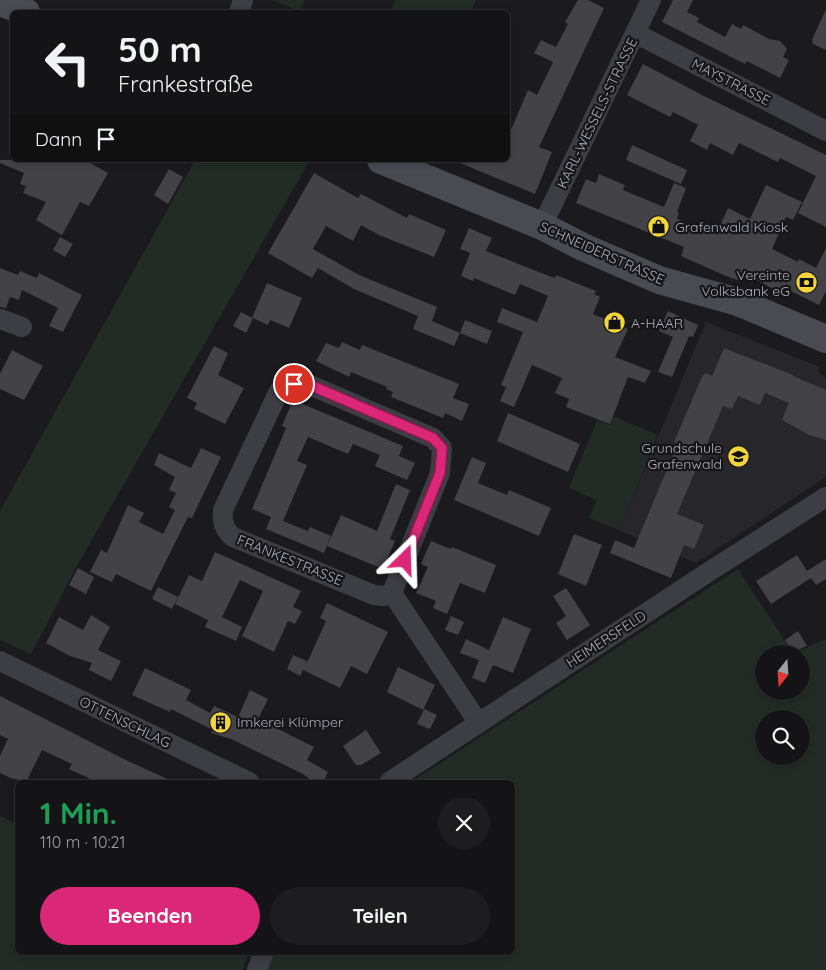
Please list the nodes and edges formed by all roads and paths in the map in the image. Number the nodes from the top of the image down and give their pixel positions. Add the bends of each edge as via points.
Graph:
1 (651, 0) edge
2 (0, 2) edge
3 (21, 10) edge
4 (635, 33) junction
5 (826, 131) edge
6 (385, 162) edge
7 (542, 226) junction
8 (0, 319) edge
9 (22, 327) dead end
10 (826, 339) edge
11 (826, 498) edge
12 (392, 593) junction
13 (0, 661) edge
14 (478, 722) junction
15 (245, 780) edge
16 (391, 780) edge
17 (263, 955) edge
18 (257, 970) edge

1 - 4 street, KARL-WESSELS-STRASSE
2 - 3 street
4 - 5 street, MAYSTRASSE
4 - 7 street, KARL-WESSELS-STRASSE
6 - 7 street, SCHNEIDERSTRASSE
7 - 10 street, SCHNEIDERSTRASSE via 659,280 738,302
8 - 9 street
11 - 14 street, HEIMERSFELD
12 - 12 street, FRANKESTRASSE via 440,473 442,448 433,438 310,385 286,386 279,391 224,510 223,524 227,532 374,595
12 - 14 street
13 - 15 street, OTTENSCHLAG
14 - 16 street, HEIMERSFELD
17 - 18 street

